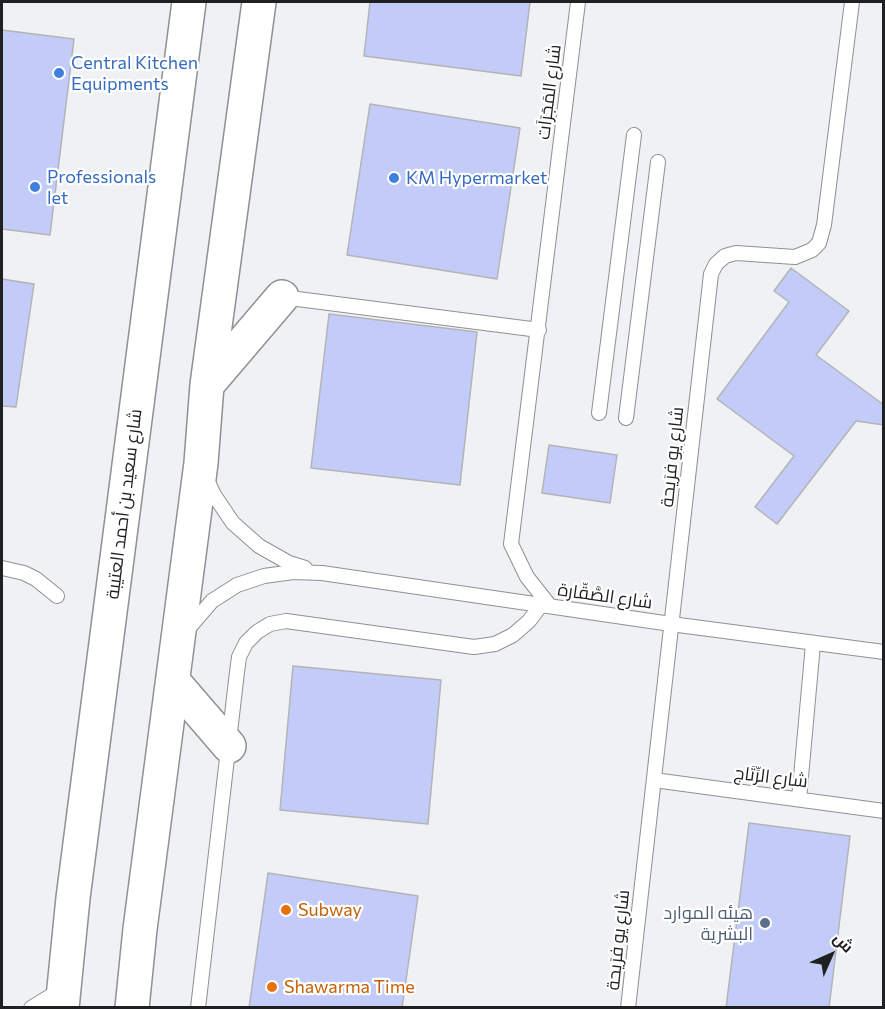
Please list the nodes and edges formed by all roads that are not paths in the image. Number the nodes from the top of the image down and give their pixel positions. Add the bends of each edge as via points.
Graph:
1 (189, 2) edge
2 (259, 2) edge
3 (578, 2) edge
4 (852, 2) edge
5 (634, 135) dead end
6 (658, 162) dead end
7 (282, 297) joint
8 (539, 330) junction
9 (207, 386) junction
10 (599, 414) dead end
11 (626, 418) dead end
12 (201, 463) junction
13 (2, 568) edge
14 (322, 573) junction
15 (57, 596) dead end
16 (545, 605) junction
17 (671, 624) junction
18 (813, 644) junction
19 (177, 646) junction
20 (884, 652) edge
21 (173, 681) junction
22 (229, 746) junction
23 (654, 780) junction
24 (799, 799) junction
25 (884, 811) edge
26 (63, 998) edge
27 (31, 1008) edge
28 (132, 1008) edge
29 (198, 1008) edge
30 (628, 1008) edge

1 - 26 main road, شارع سعيد بن أحمد العتيبة
2 - 9 main road
3 - 8 lane, شارع المَجَرَاَت
4 - 17 lane, شارع يو فرَيحة via 819,243 795,257 736,253 725,256 711,274
5 - 10 lane
6 - 11 lane
7 - 8 lane
7 - 9 main road
8 - 16 lane, شارع المَجَرَاَت via 512,544 526,577
9 - 12 main road
12 - 14 lane, شارع الصَّقّارة via 214,495 233,524 259,546 289,563
12 - 19 main road
13 - 15 lane via 36,579
14 - 16 lane, شارع الصَّقّارة
14 - 19 lane, شارع الصَّقّارة via 264,576 237,585 212,601
16 - 17 lane, شارع الصَّقّارة
16 - 22 lane via 513,634 495,644 474,647 286,621 270,624 246,643 239,657
17 - 18 lane, شارع الصَّقّارة
17 - 23 lane, شارع يو فرَيحة
18 - 20 lane, شارع الصَّقّارة
18 - 24 lane
19 - 21 main road
21 - 22 main road
21 - 28 main road
22 - 29 lane
23 - 24 lane, شارع الرِّتَاج
23 - 30 lane, شارع يو فرَيحة
24 - 25 lane, شارع الرِّتَاج
26 - 27 lane

